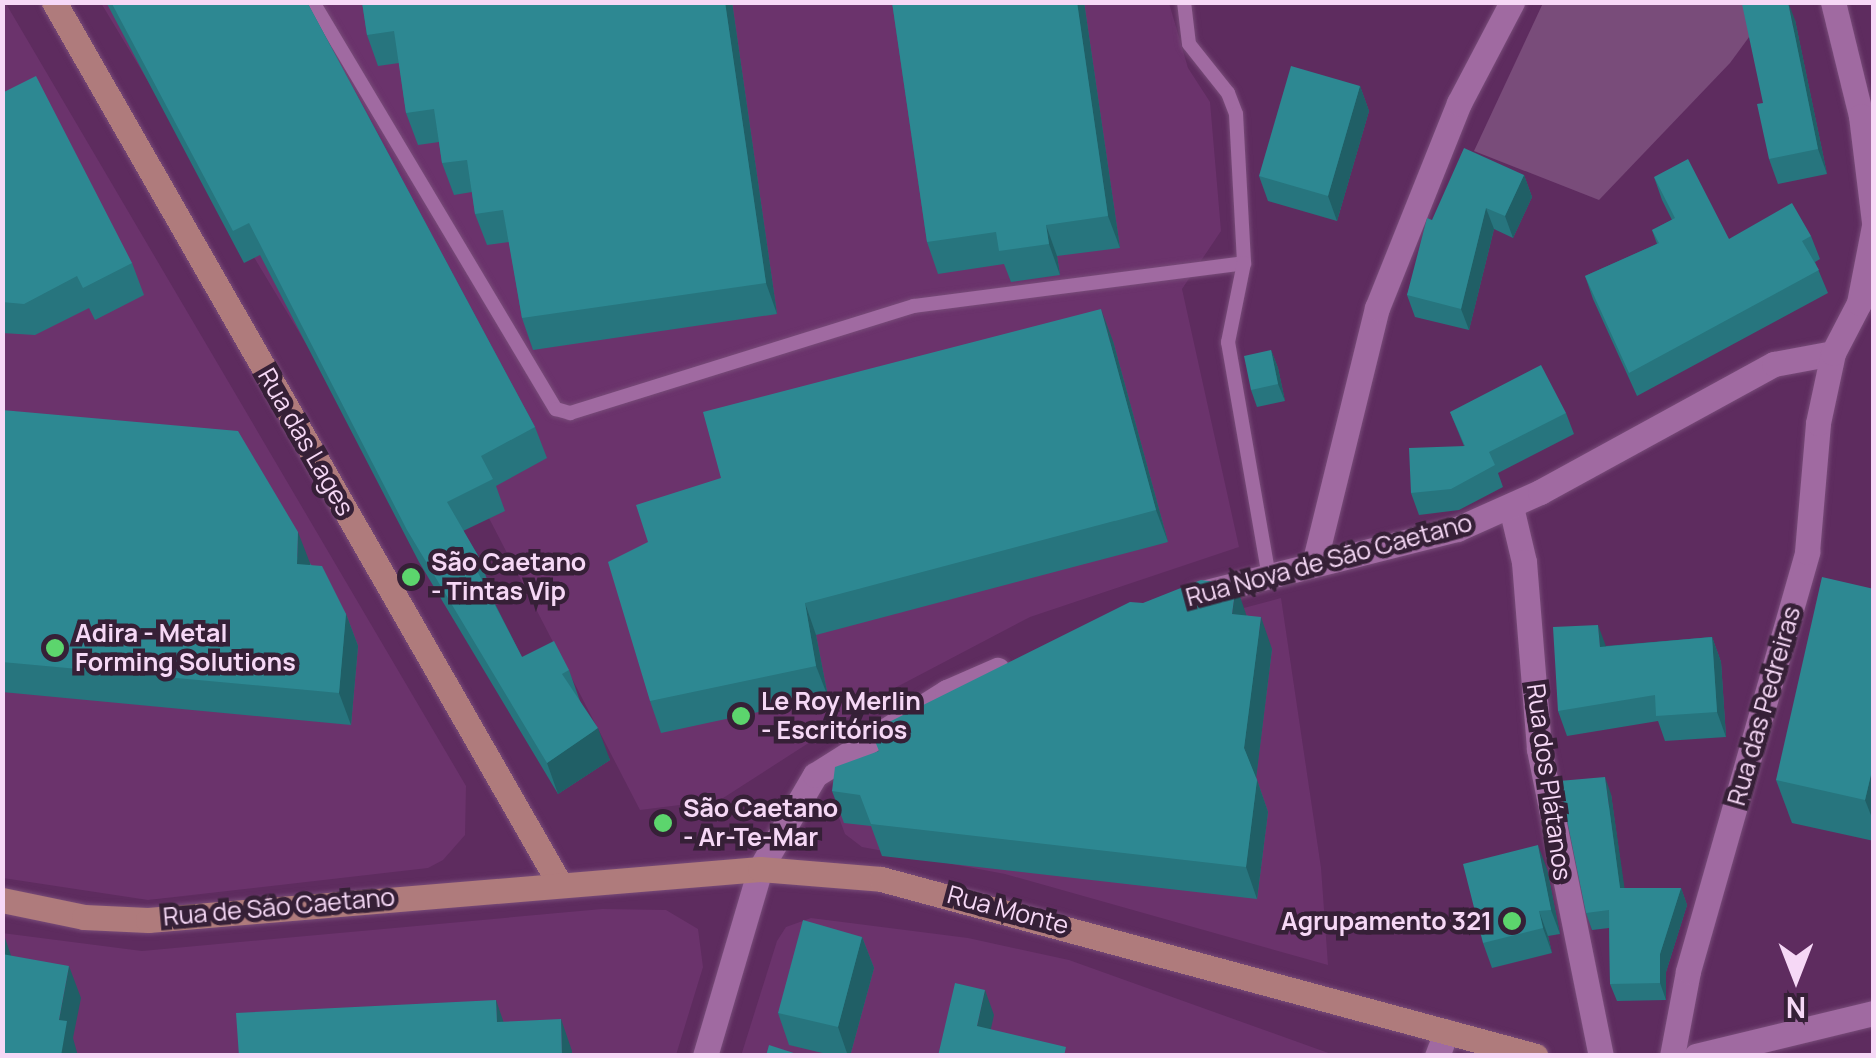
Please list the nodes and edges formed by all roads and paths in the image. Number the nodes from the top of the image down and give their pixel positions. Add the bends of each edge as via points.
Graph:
1 (54, 2) edge
2 (313, 2) edge
3 (1184, 2) edge
4 (1512, 2) edge
5 (1832, 2) edge
6 (1874, 224) edge
7 (1244, 263) junction
8 (1833, 353) junction
9 (1510, 507) junction
10 (1314, 564) junction
11 (1268, 572) junction
12 (1179, 600) edge
13 (1018, 661) edge
14 (760, 868) junction
15 (558, 881) junction
16 (2, 900) edge
17 (1874, 1013) edge
18 (1441, 1044) edge
19 (705, 1056) edge
20 (1536, 1056) edge
21 (1602, 1056) edge
22 (1672, 1056) edge
23 (1696, 1056) edge

1 - 15 main road, Rua das Lages
2 - 7 lane via 556,409 570,414 914,306
3 - 7 lane via 1189,44 1228,93 1236,114
4 - 10 street via 1459,104 1377,308
5 - 6 street, Rua das Pedreiras via 1862,116
6 - 8 street, Rua das Pedreiras via 1859,303
7 - 11 lane via 1228,342
8 - 9 street, Rua Nova de São Caetano via 1774,364
8 - 22 street, Rua das Pedreiras via 1818,423 1808,552 1688,971
9 - 10 street, Rua Nova de São Caetano via 1457,529
9 - 21 street, Rua dos Plátanos via 1524,562 1550,817
10 - 11 street, Rua Nova de São Caetano
11 - 12 street, Rua Nova de São Caetano
13 - 14 street via 947,692 815,775
14 - 15 main road, Rua Monte
14 - 18 main road, Rua Monte via 881,879 952,894
14 - 19 street
15 - 16 main road, Rua de São Caetano via 148,920 84,917
17 - 23 street
18 - 20 main road, Rua Monte

